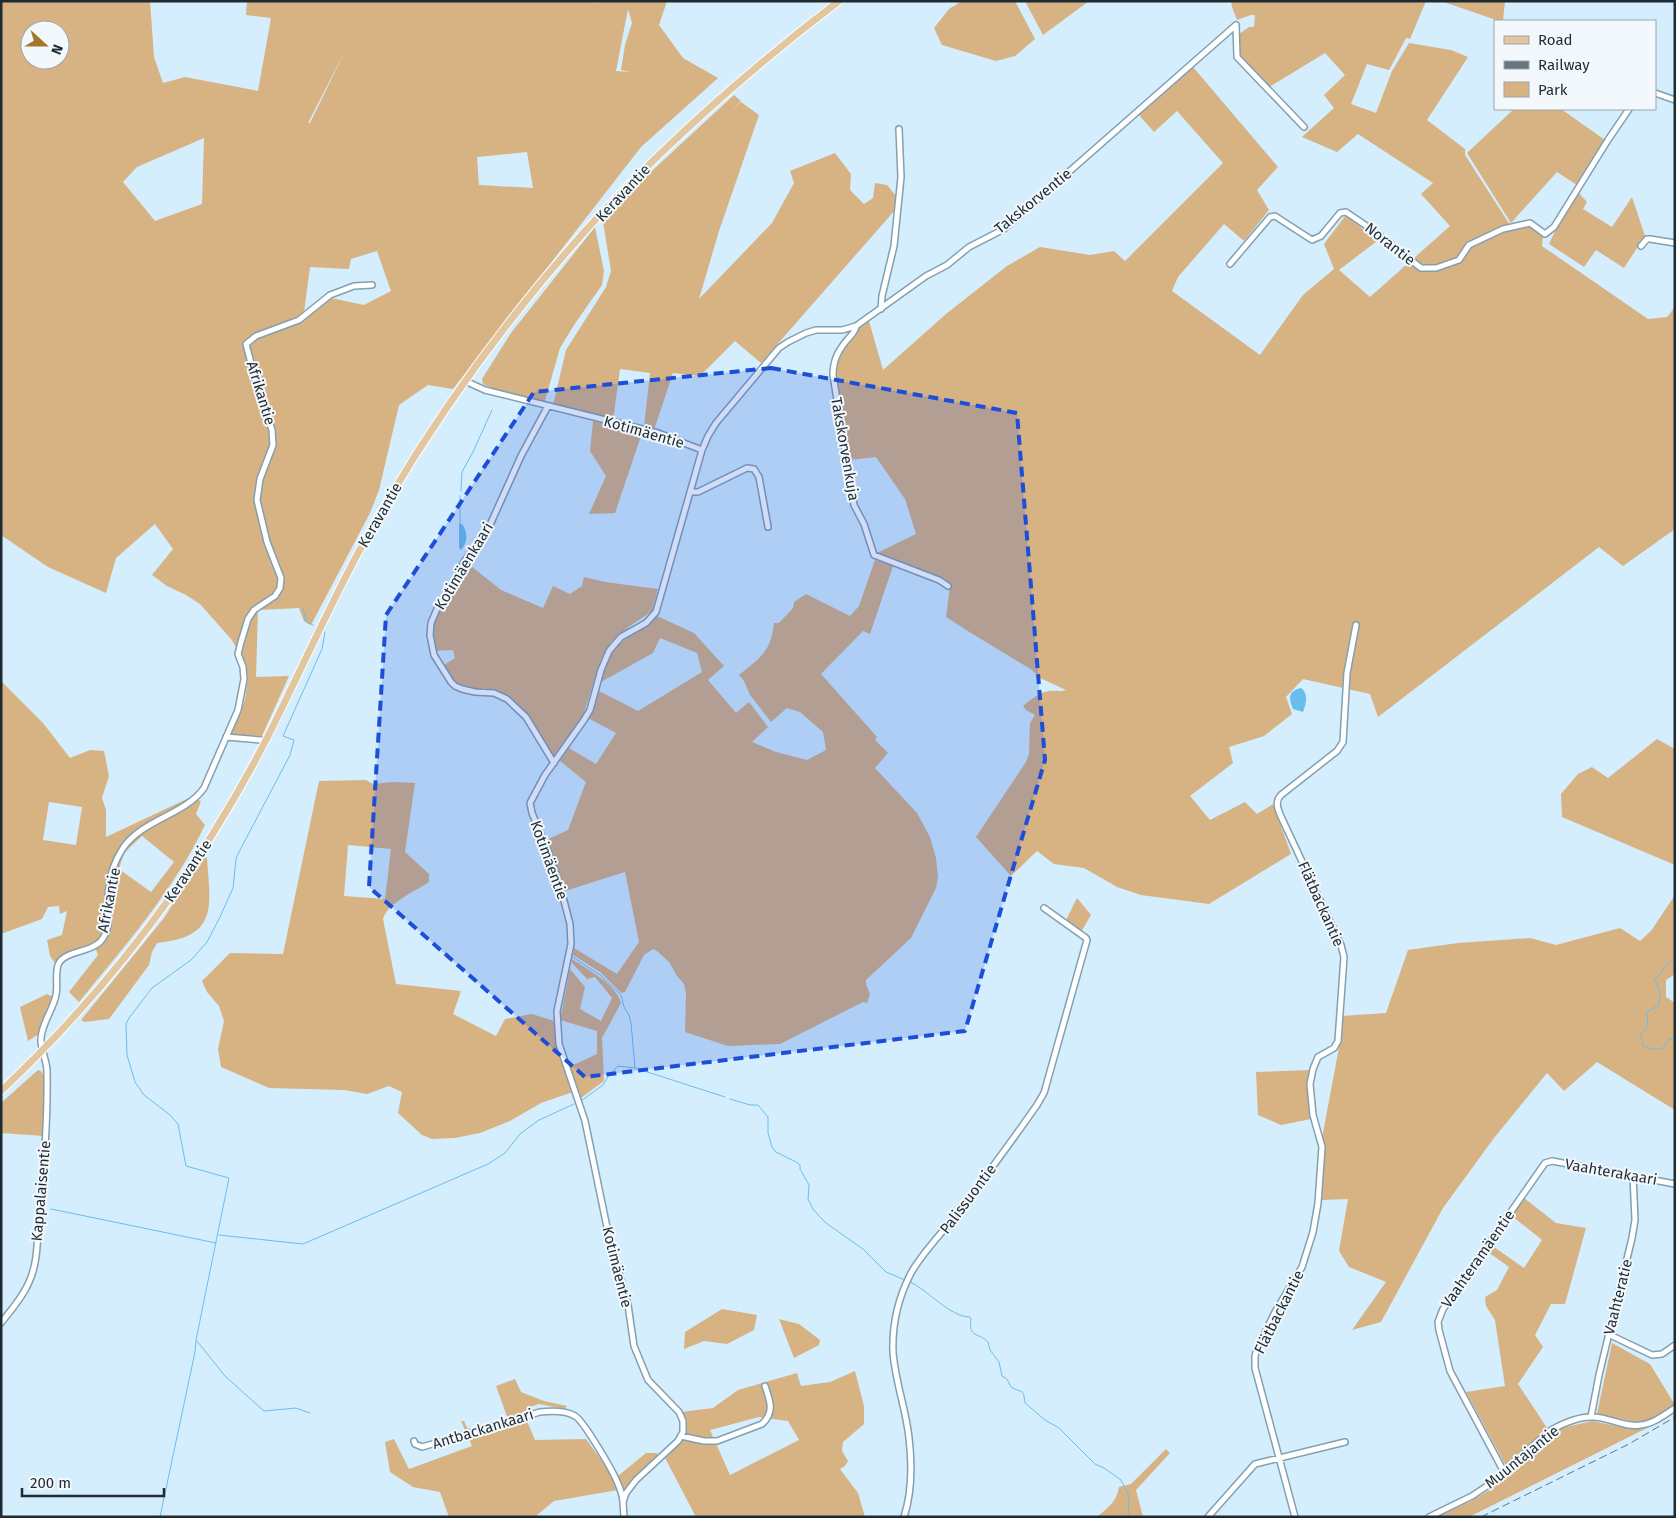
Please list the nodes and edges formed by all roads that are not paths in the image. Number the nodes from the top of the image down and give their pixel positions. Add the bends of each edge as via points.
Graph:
1 (839, 1) edge
2 (1656, 93) edge
3 (1675, 100) edge
4 (1628, 110) edge
5 (1304, 128) dead end
6 (899, 130) dead end
7 (1675, 243) edge
8 (1641, 246) dead end
9 (1230, 264) dead end
10 (372, 285) dead end
11 (881, 309) junction
12 (856, 326) junction
13 (466, 381) junction
14 (548, 406) junction
15 (702, 450) junction
16 (691, 492) junction
17 (768, 527) dead end
18 (948, 586) dead end
19 (1356, 625) dead end
20 (226, 737) junction
21 (265, 742) junction
22 (554, 764) junction
23 (1044, 908) dead end
24 (42, 1051) junction
25 (1, 1091) edge
26 (1548, 1162) joint
27 (1633, 1176) junction
28 (1675, 1184) edge
29 (1, 1323) edge
30 (1608, 1334) junction
31 (1675, 1346) edge
32 (765, 1386) dead end
33 (1675, 1408) edge
34 (1591, 1417) junction
35 (681, 1436) junction
36 (414, 1441) dead end
37 (1345, 1442) dead end
38 (1279, 1458) junction
39 (1504, 1472) junction
40 (623, 1502) junction
41 (624, 1517) edge
42 (904, 1517) edge
43 (1208, 1517) edge
44 (1295, 1517) edge
45 (1429, 1517) edge

1 - 13 main road, Keravantie via 731,88 656,158 568,253
2 - 3 street
4 - 9 street, Norantie via 1554,227 1545,234 1530,223 1503,229 1470,245 1459,260 1436,268 1421,268 1346,212 1340,213 1321,236 1312,240 1275,216 1270,217
5 - 11 street, Takskorventie via 1237,57 1236,25 1004,229 969,247
6 - 11 street via 901,177 894,246
7 - 8 street via 1647,239
10 - 20 street, Afrikantie via 354,286 330,295 299,320 256,336 246,344 272,430 273,445 260,479 257,500 267,542 281,578 275,596 254,610 248,620 238,654 244,679 241,698
11 - 12 street, Takskorventie
12 - 15 street, Takskorventie via 842,330 816,330 779,348 716,423
12 - 18 street, Takskorvenkuja via 833,364 854,505 874,555
13 - 14 street, Kotimäentie via 485,390
13 - 21 main road, Keravantie via 367,535
14 - 15 street, Kotimäentie via 658,434
14 - 22 street, Kotimäenkaari via 490,524 434,614 430,635 434,655 451,682 462,689 494,693 507,699 526,717
15 - 16 street, Kotimäentie
16 - 17 street via 698,492 747,468 754,469
16 - 22 street, Kotimäentie via 656,612 646,623 621,637 609,651 590,710
19 - 38 street, Flätbackantie via 1347,673 1343,742 1337,751 1276,802 1344,957 1338,1041 1334,1048 1318,1058 1311,1078 1322,1155 1313,1232 1302,1266 1275,1312 1255,1356 1255,1368
20 - 21 street
20 - 24 street, Afrikantie via 200,793 145,828 122,850 109,885 106,933 95,946 64,958 58,966 56,997 41,1036
21 - 24 main road, Keravantie via 217,827 160,912 94,994
22 - 35 street, Kotimäentie via 530,804 570,924 571,944 557,1011 559,1044 585,1121 636,1353 648,1380 679,1412 683,1426
23 - 42 street, Palissuontie via 1087,940 1044,1093 980,1185 916,1265 901,1295 893,1343 911,1468
24 - 25 main road, Keravantie
24 - 29 street, Kappalaisentie via 47,1069 45,1162 35,1262 26,1289
26 - 27 street, Vaahterakaari
26 - 39 street, Vaahteramäentie via 1443,1309 1438,1322 1450,1371
27 - 28 street, Vaahterakaari
27 - 30 street, Vaahteratie via 1634,1229
30 - 31 street via 1652,1355 1662,1354
30 - 34 street, Vaahteratie
32 - 35 street via 770,1411 762,1424 717,1441
33 - 34 street, Muuntajantie via 1640,1426
34 - 39 street, Muuntajantie via 1551,1430
35 - 40 street via 636,1480
36 - 40 street, Antbackankaari via 422,1447 540,1412 554,1411 575,1416 613,1472
37 - 38 street
38 - 43 street via 1255,1464
38 - 44 street, Flätbackantie
39 - 45 street, Muuntajantie via 1472,1496
40 - 41 street

